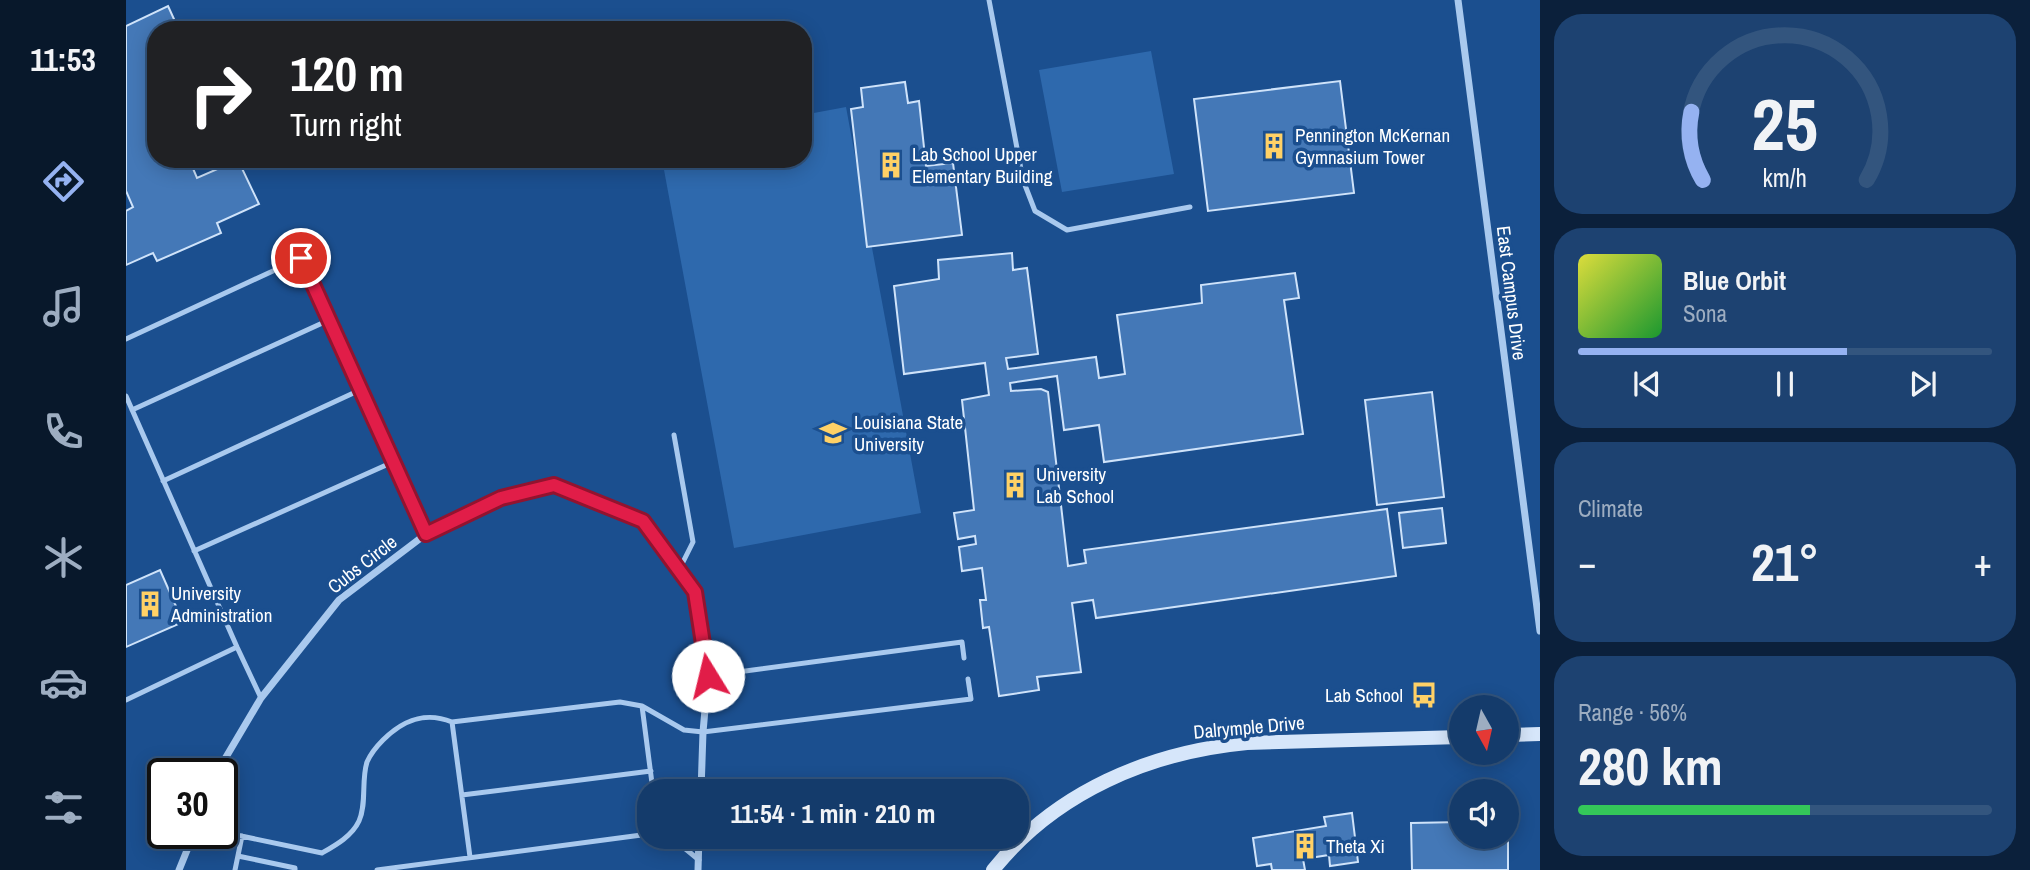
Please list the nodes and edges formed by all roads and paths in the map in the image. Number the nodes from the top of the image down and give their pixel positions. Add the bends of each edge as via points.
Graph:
1 (989, 0) edge
2 (1458, 0) edge
3 (1189, 207) dead end
4 (329, 320) junction
5 (126, 339) edge
6 (360, 390) junction
7 (126, 396) edge
8 (132, 410) junction
9 (674, 435) dead end
10 (393, 462) junction
11 (163, 481) junction
12 (426, 534) junction
13 (194, 551) junction
14 (679, 570) junction
15 (1540, 631) edge
16 (237, 647) junction
17 (964, 658) dead end
18 (708, 676) junction
19 (968, 680) dead end
20 (261, 698) junction
21 (126, 700) edge
22 (642, 706) junction
23 (452, 722) junction
24 (703, 732) junction
25 (1540, 734) edge
26 (1519, 735) edge
27 (1449, 737) edge
28 (225, 758) edge
29 (651, 771) junction
30 (652, 779) edge
31 (701, 779) edge
32 (461, 795) junction
33 (238, 835) edge
34 (242, 836) junction
35 (637, 836) edge
36 (188, 849) edge
37 (685, 849) edge
38 (698, 849) edge
39 (238, 856) junction
40 (470, 857) junction
41 (698, 860) junction
42 (179, 870) edge
43 (235, 870) edge
44 (295, 870) edge
45 (377, 870) edge
46 (698, 870) edge
47 (993, 870) edge

1 - 3 lane via 1023,180 1035,211 1067,230
2 - 15 street, East Campus Drive
4 - 5 lane via 301,258
4 - 6 lane
4 - 8 lane
6 - 10 lane
6 - 11 lane
7 - 8 lane
8 - 11 lane
9 - 14 lane via 693,542
10 - 12 lane
10 - 13 lane
11 - 13 lane
12 - 14 street, Cubs Circle via 501,498 554,485 643,521
12 - 20 street, Cubs Circle via 339,600
13 - 16 lane
14 - 18 street, Cubs Circle via 695,592
16 - 20 lane
16 - 21 lane
17 - 18 lane via 962,642
18 - 24 street, Cubs Circle
19 - 24 lane via 971,699
20 - 28 street, Cubs Circle
22 - 23 lane via 620,702
22 - 24 lane via 684,730
22 - 29 lane
23 - 32 lane
23 - 34 lane via 419,718 395,728 373,750 358,825 322,853
24 - 31 street, Cubs Circle
25 - 26 street
27 - 47 street, Dalrymple Drive via 1247,743 1177,754 1127,771 1065,803
29 - 30 lane
29 - 32 lane
32 - 40 lane
33 - 34 lane
34 - 39 lane
35 - 40 lane
36 - 42 street
37 - 41 lane
38 - 41 street
39 - 43 lane
39 - 44 lane
40 - 45 lane
41 - 46 street

